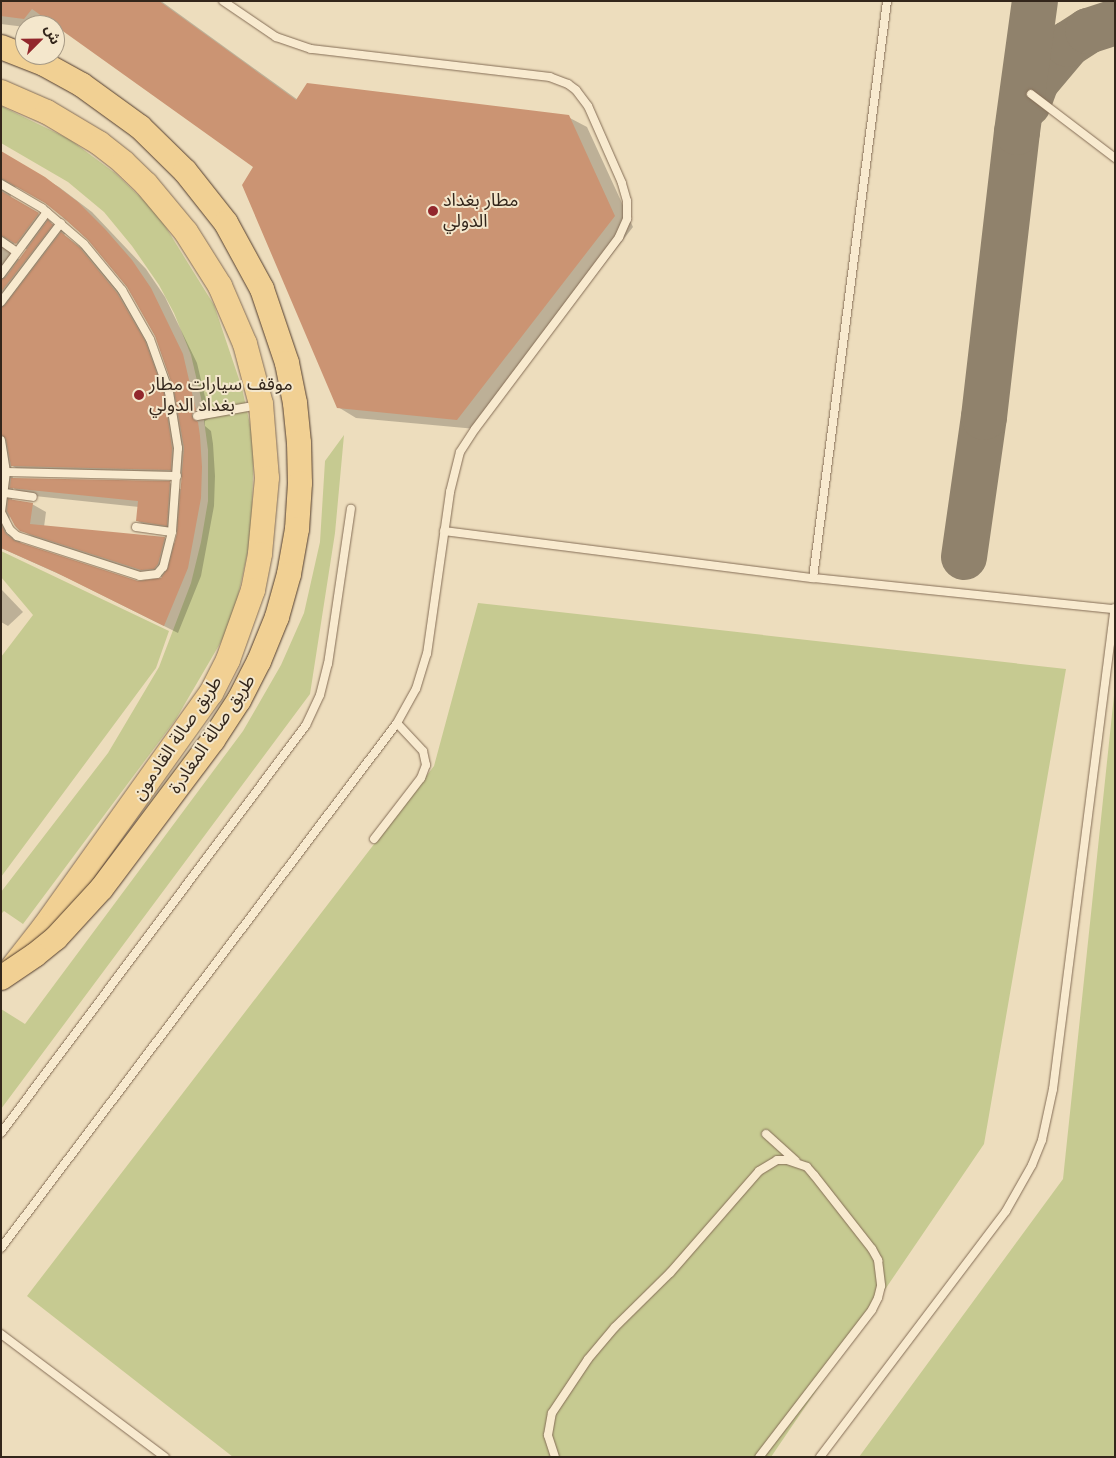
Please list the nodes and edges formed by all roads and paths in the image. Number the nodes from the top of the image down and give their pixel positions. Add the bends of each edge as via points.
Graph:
1 (223, 1) edge
2 (887, 1) edge
3 (1, 47) edge
4 (1, 92) edge
5 (1031, 94) dead end
6 (1115, 158) edge
7 (1, 184) edge
8 (47, 212) junction
9 (61, 223) junction
10 (1, 241) edge
11 (18, 252) junction
12 (1, 274) edge
13 (1, 302) edge
14 (261, 404) junction
15 (197, 416) dead end
16 (1, 440) edge
17 (6, 472) junction
18 (177, 476) junction
19 (5, 493) junction
20 (33, 497) dead end
21 (351, 510) dead end
22 (136, 527) dead end
23 (444, 531) junction
24 (172, 532) junction
25 (813, 578) junction
26 (1115, 608) edge
27 (397, 723) junction
28 (374, 839) dead end
29 (1, 979) edge
30 (1, 1133) edge
31 (766, 1134) dead end
32 (798, 1162) junction
33 (1, 1248) edge
34 (1, 1334) edge
35 (165, 1457) edge
36 (555, 1457) edge
37 (759, 1457) edge
38 (820, 1457) edge

1 - 23 lane via 276,37 311,49 559,80 576,90 585,102 622,182 628,210 619,237 467,440 452,478
2 - 25 lane
3 - 29 main road, طريق صالة المغادرة, bridge via 44,64 82,85 140,127 185,171 226,223 262,289 287,363 299,435 300,483 297,529 277,617 239,700 102,889 56,938
4 - 14 main road, طريق صالة القادمون via 47,112 99,143 123,162 167,207 220,286 245,344
5 - 6 lane
7 - 8 lane
8 - 9 lane
8 - 11 lane
9 - 13 lane
9 - 18 lane via 106,268 150,339 169,392 175,420
10 - 11 lane
11 - 12 lane
14 - 15 lane
14 - 29 main road, طريق صالة القادمون via 268,478 260,554 253,590 228,660 192,722 44,927
16 - 17 lane
17 - 18 lane
17 - 19 lane
18 - 24 lane
19 - 20 lane
19 - 24 lane via 1,512 17,536 140,576 156,574 163,567
21 - 30 lane via 328,664 320,695 306,725
22 - 24 lane
23 - 25 lane
23 - 27 lane via 427,654 416,689
25 - 26 lane
26 - 38 lane via 1053,1089 1042,1140 1006,1211
27 - 28 lane via 423,751 426,765 421,778
27 - 33 lane
31 - 32 lane
32 - 36 lane via 777,1160 759,1171 670,1273 601,1342 552,1413 548,1436
32 - 37 lane via 814,1175 872,1249 878,1260 881,1286 872,1310
34 - 35 lane

